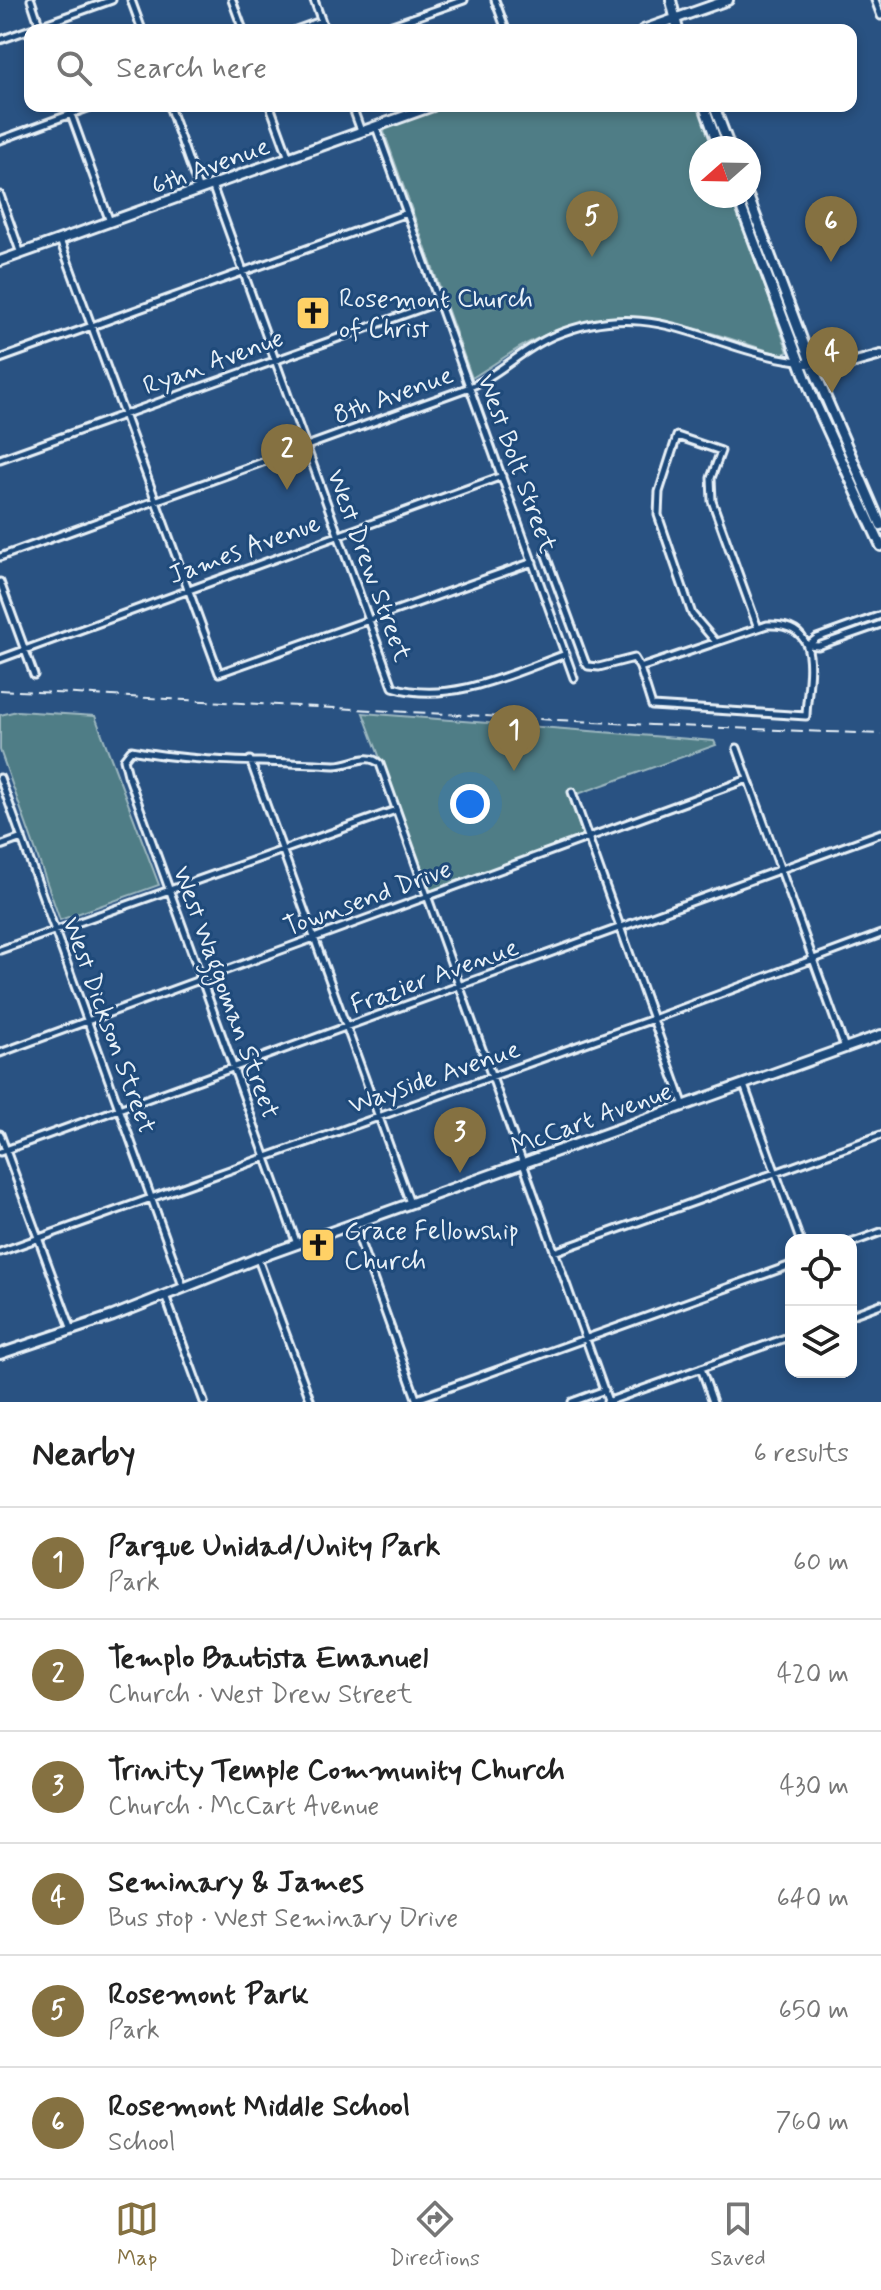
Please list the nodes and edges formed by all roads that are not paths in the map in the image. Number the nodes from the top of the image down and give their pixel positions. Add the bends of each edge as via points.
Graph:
1 (31, 0) edge
2 (112, 0) edge
3 (131, 0) edge
4 (232, 0) edge
5 (314, 0) edge
6 (464, 0) edge
7 (495, 0) edge
8 (671, 0) edge
9 (728, 0) edge
10 (875, 0) edge
11 (881, 16) edge
12 (677, 18) junction
13 (321, 21) junction
14 (39, 24) edge
15 (50, 24) edge
16 (140, 24) edge
17 (241, 24) edge
18 (313, 24) edge
19 (322, 24) edge
20 (395, 24) edge
21 (504, 24) edge
22 (660, 24) edge
23 (679, 24) edge
24 (24, 33) edge
25 (0, 40) edge
26 (76, 112) edge
27 (171, 112) edge
28 (272, 112) edge
29 (354, 112) edge
30 (416, 112) edge
31 (706, 112) edge
32 (716, 112) edge
33 (71, 114) junction
34 (376, 126) junction
35 (361, 132) junction
36 (714, 136) edge
37 (725, 136) edge
38 (0, 140) edge
39 (289, 158) junction
40 (212, 185) junction
41 (199, 190) junction
42 (0, 195) edge
43 (741, 208) edge
44 (752, 208) edge
45 (407, 213) junction
46 (110, 222) junction
47 (60, 240) junction
48 (21, 254) junction
49 (0, 261) edge
50 (776, 271) junction
51 (243, 272) junction
52 (766, 274) junction
53 (439, 302) junction
54 (92, 326) junction
55 (881, 355) edge
56 (0, 359) edge
57 (275, 360) junction
58 (798, 361) junction
59 (811, 363) junction
60 (470, 387) junction
61 (124, 414) junction
62 (306, 446) junction
63 (0, 459) edge
64 (502, 476) junction
65 (156, 501) junction
66 (881, 525) edge
67 (338, 535) junction
68 (881, 546) edge
69 (545, 553) dead end
70 (0, 557) edge
71 (533, 562) junction
72 (0, 582) edge
73 (188, 589) junction
74 (881, 615) edge
75 (871, 618) junction
76 (369, 622) junction
77 (878, 625) edge
78 (758, 628) junction
79 (715, 641) junction
80 (807, 645) junction
81 (24, 650) junction
82 (566, 654) junction
83 (0, 659) edge
84 (640, 668) junction
85 (34, 675) dead end
86 (574, 678) dead end
87 (737, 748) dead end
88 (250, 760) junction
89 (0, 778) edge
90 (748, 779) junction
91 (572, 792) dead end
92 (396, 810) junction
93 (881, 833) edge
94 (22, 838) junction
95 (588, 838) junction
96 (0, 846) edge
97 (281, 849) junction
98 (781, 870) junction
99 (169, 889) junction
100 (428, 896) junction
101 (620, 927) junction
102 (55, 932) junction
103 (881, 934) edge
104 (315, 936) junction
105 (0, 950) edge
106 (813, 958) junction
107 (201, 978) junction
108 (460, 987) junction
109 (653, 1019) junction
110 (88, 1021) junction
111 (347, 1028) junction
112 (881, 1035) edge
113 (845, 1048) junction
114 (0, 1053) edge
115 (234, 1068) junction
116 (492, 1076) junction
117 (744, 1085) junction
118 (684, 1106) junction
119 (119, 1109) junction
120 (380, 1116) junction
121 (0, 1134) edge
122 (881, 1135) edge
123 (3, 1151) edge
124 (265, 1156) junction
125 (523, 1164) junction
126 (776, 1172) junction
127 (151, 1198) junction
128 (411, 1204) junction
129 (354, 1225) junction
130 (881, 1232) edge
131 (798, 1234) edge
132 (37, 1239) junction
133 (857, 1241) edge
134 (297, 1244) junction
135 (0, 1252) edge
136 (554, 1252) junction
137 (258, 1258) junction
138 (785, 1267) edge
139 (183, 1286) junction
140 (164, 1294) junction
141 (881, 1304) edge
142 (857, 1313) edge
143 (72, 1330) junction
144 (785, 1338) edge
145 (586, 1339) junction
146 (0, 1354) edge
147 (701, 1368) junction
148 (605, 1390) junction
149 (417, 1400) edge
150 (204, 1402) edge
151 (311, 1402) edge
152 (572, 1402) edge
153 (607, 1402) edge
154 (713, 1402) edge

1 - 14 street
2 - 15 street
3 - 16 street
4 - 17 street
5 - 13 street
6 - 20 street
7 - 21 street
8 - 12 main road
9 - 12 main road
10 - 11 street
12 - 22 main road
12 - 23 main road
13 - 18 street
13 - 19 street
24 - 25 street
26 - 33 street
27 - 41 street
28 - 39 street
29 - 35 street
30 - 34 main road, 6th Avenue
31 - 36 main road
32 - 37 main road
33 - 38 street
33 - 46 street
34 - 35 main road, 6th Avenue
34 - 45 street, West Bolt Street
35 - 39 main road, 6th Avenue
39 - 40 main road, 6th Avenue
40 - 41 main road, 6th Avenue
40 - 51 street, West Drew Street
41 - 46 main road, 6th Avenue
42 - 48 street
43 - 52 main road
44 - 50 main road
45 - 51 street
45 - 53 street, West Bolt Street
46 - 47 main road, 6th Avenue
47 - 48 main road, 6th Avenue
47 - 54 street
48 - 49 main road, 6th Avenue
50 - 52 main road
50 - 59 main road
51 - 54 street
51 - 57 street, West Drew Street
52 - 58 main road
53 - 57 street, Ryan Avenue
53 - 60 street, West Bolt Street
54 - 56 street
54 - 61 street
55 - 59 main road via 848,364
57 - 61 street, Ryan Avenue
57 - 62 street, West Drew Street
58 - 59 main road
58 - 60 street, 8th Avenue via 675,326 623,320 555,336
58 - 68 main road
59 - 66 main road
60 - 62 street, 8th Avenue
60 - 64 street, West Bolt Street
61 - 63 street, Ryan Avenue
61 - 65 street
62 - 65 street, 8th Avenue
62 - 67 street, West Drew Street
64 - 67 street, James Avenue
64 - 71 street, West Bolt Street
65 - 70 street, 8th Avenue
65 - 73 street
67 - 73 street, James Avenue
67 - 76 street, West Drew Street
69 - 84 street via 588,666 629,658
71 - 76 street
71 - 82 street, West Bolt Street
72 - 81 street
73 - 76 street via 219,673
73 - 81 street, James Avenue
74 - 75 street
75 - 77 street
75 - 80 street
76 - 82 street, West Drew Street via 393,687 412,691 455,691
77 - 80 street
78 - 79 street
78 - 79 street via 712,501 711,478 721,451 677,436 659,492 658,515 692,614
78 - 80 street via 786,625
79 - 84 street
80 - 84 street via 812,662 806,716 652,706
81 - 83 street, James Avenue
81 - 85 street
82 - 86 street, West Bolt Street
87 - 90 street
88 - 92 street via 338,766 375,758
88 - 97 street
88 - 99 street, West Waggoman Street via 127,753 128,775
89 - 94 street, West Dickson Street
90 - 95 street, Townsend Drive
90 - 98 street
91 - 95 street
92 - 97 street
92 - 100 street
93 - 98 street, Frazier Avenue
94 - 96 street
94 - 102 street, West Dickson Street
95 - 100 street, Townsend Drive
95 - 101 street
97 - 99 street
97 - 104 street
98 - 101 street, Frazier Avenue
98 - 106 street
99 - 102 street
99 - 107 street, West Waggoman Street
100 - 104 street, Townsend Drive
100 - 108 street
101 - 108 street, Frazier Avenue
101 - 109 street
102 - 105 street
102 - 110 street, West Dickson Street
103 - 106 street, Wayside Avenue
104 - 107 street, Townsend Drive
104 - 111 street
106 - 109 street, Wayside Avenue
106 - 113 street
107 - 110 street, Townsend Drive
107 - 115 street, West Waggoman Street
108 - 111 street, Frazier Avenue
108 - 116 street
109 - 116 street, Wayside Avenue
109 - 118 street
110 - 114 street, Townsend Drive
110 - 119 street, West Dickson Street
111 - 115 street, Frazier Avenue
111 - 120 street
112 - 113 main road, McCart Avenue
113 - 117 main road, McCart Avenue
115 - 119 street, Frazier Avenue
115 - 124 street, West Waggoman Street
116 - 120 street, Wayside Avenue
116 - 125 street
117 - 118 main road, McCart Avenue
117 - 126 street
118 - 125 main road, McCart Avenue
119 - 123 street, Frazier Avenue
119 - 127 street, West Dickson Street
120 - 124 street, Wayside Avenue
120 - 128 street
121 - 123 street
122 - 126 street
123 - 132 street
124 - 127 street, Wayside Avenue
124 - 134 street, West Waggoman Street
125 - 128 main road, McCart Avenue
125 - 136 street
126 - 131 street
126 - 136 street
127 - 132 street, Wayside Avenue
127 - 139 street, West Dickson Street
128 - 129 main road, McCart Avenue
129 - 134 main road, McCart Avenue
129 - 149 street
130 - 133 street
132 - 135 street, Wayside Avenue
132 - 143 street
134 - 137 main road, McCart Avenue
136 - 145 street
137 - 139 main road, McCart Avenue
137 - 151 street
138 - 145 street
139 - 140 main road, McCart Avenue
140 - 143 main road, McCart Avenue
140 - 150 street
141 - 142 street
143 - 146 main road, McCart Avenue
144 - 147 street
145 - 148 street
145 - 149 street
147 - 153 street
147 - 154 street
148 - 152 street
148 - 153 street

